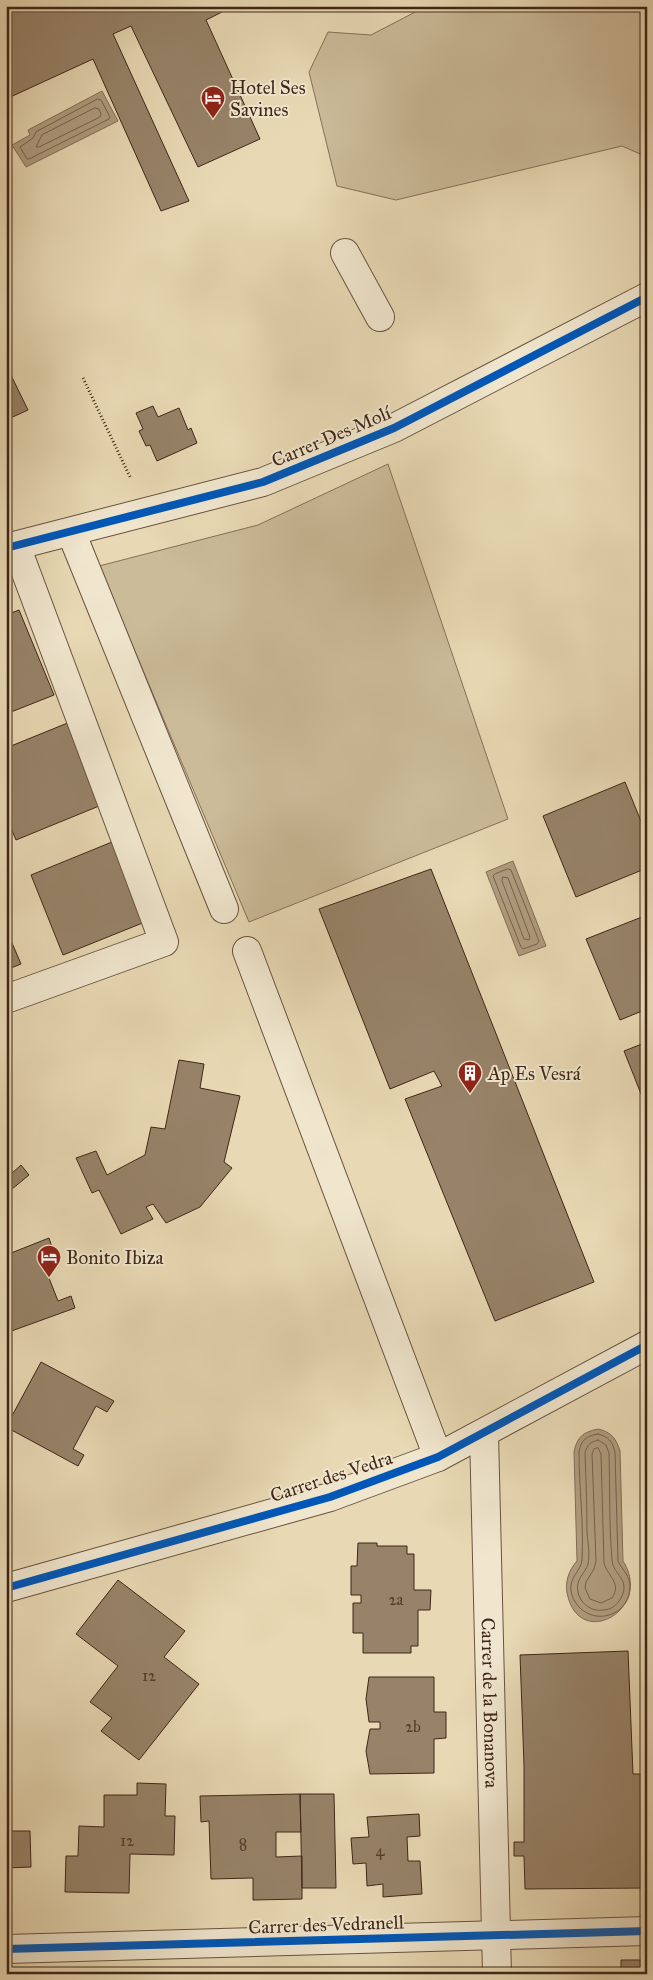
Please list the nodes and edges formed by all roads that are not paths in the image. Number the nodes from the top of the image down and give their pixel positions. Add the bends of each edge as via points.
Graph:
1 (345, 253) dead end
2 (647, 297) edge
3 (380, 317) dead end
4 (71, 532) junction
5 (11, 547) edge
6 (224, 909) dead end
7 (247, 951) dead end
8 (6, 998) edge
9 (647, 1345) edge
10 (484, 1433) junction
11 (438, 1457) junction
12 (6, 1588) edge
13 (647, 1931) edge
14 (496, 1935) junction
15 (9, 1958) edge
16 (497, 1974) edge

1 - 3 street
2 - 4 street, Carrer Des Molí via 394,428 263,482
4 - 5 street, Carrer Des Molí
4 - 6 street
5 - 8 street via 164,942
7 - 11 street
9 - 10 street, Carrer des Vedra
10 - 11 street, Carrer des Vedra
10 - 14 street, Carrer de la Bonanova
11 - 12 street, Carrer des Vedra via 330,1497
13 - 14 street, Carrer des Vedranell
14 - 15 street, Carrer des Vedranell
14 - 16 street, Carrer de la Bonanova

